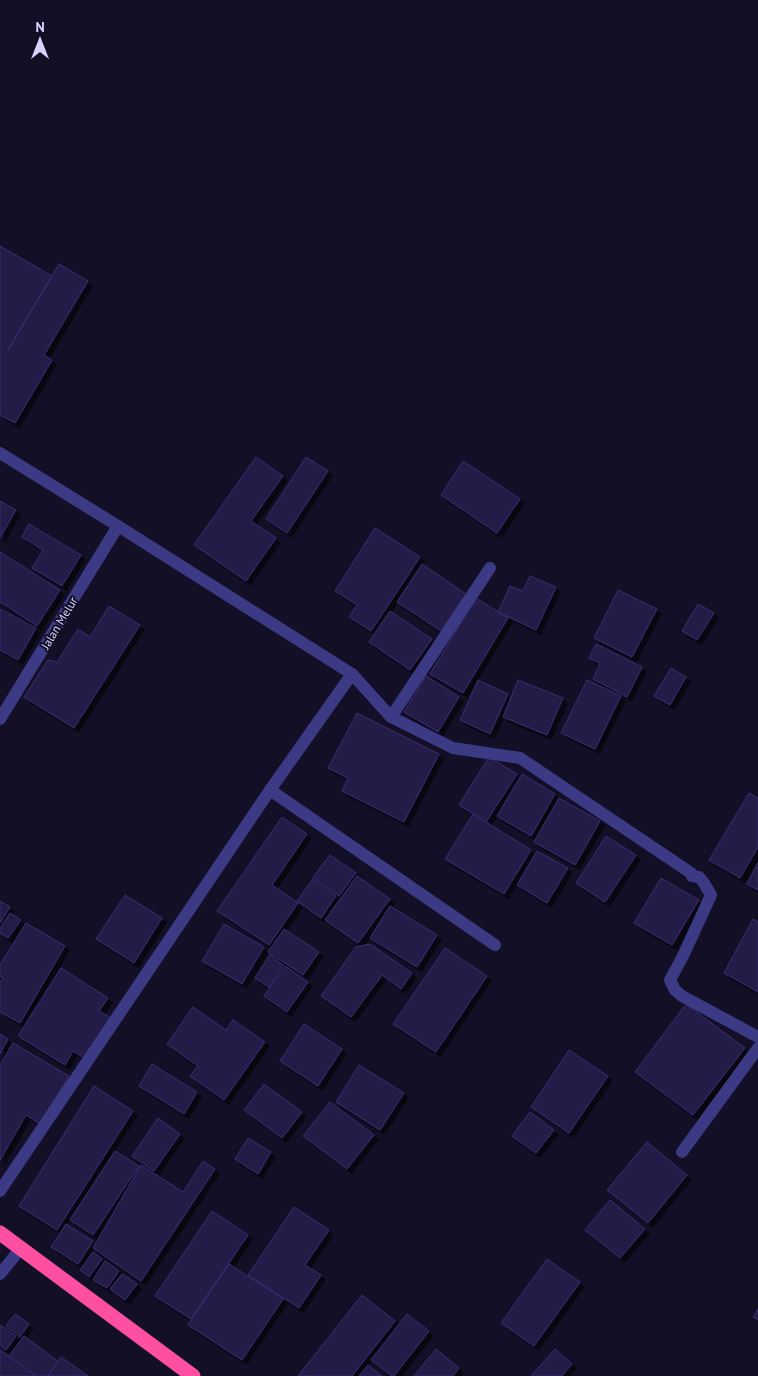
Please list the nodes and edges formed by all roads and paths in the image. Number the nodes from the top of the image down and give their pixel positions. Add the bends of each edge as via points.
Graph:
1 (0, 454) edge
2 (118, 526) junction
3 (490, 568) dead end
4 (352, 674) junction
5 (391, 717) junction
6 (0, 719) edge
7 (270, 790) junction
8 (495, 945) dead end
9 (758, 1037) edge
10 (758, 1048) edge
11 (682, 1152) dead end
12 (0, 1191) edge
13 (0, 1233) edge
14 (21, 1248) junction
15 (0, 1274) edge
16 (193, 1376) edge

1 - 2 street
2 - 4 street
2 - 6 street, Jalan Melur
3 - 5 street
4 - 5 street
4 - 7 street
5 - 9 street via 453,748 520,758 692,876 700,877 710,895 670,980 682,996
7 - 8 street
7 - 12 street
10 - 11 street
13 - 14 highway
14 - 15 street
14 - 16 highway

